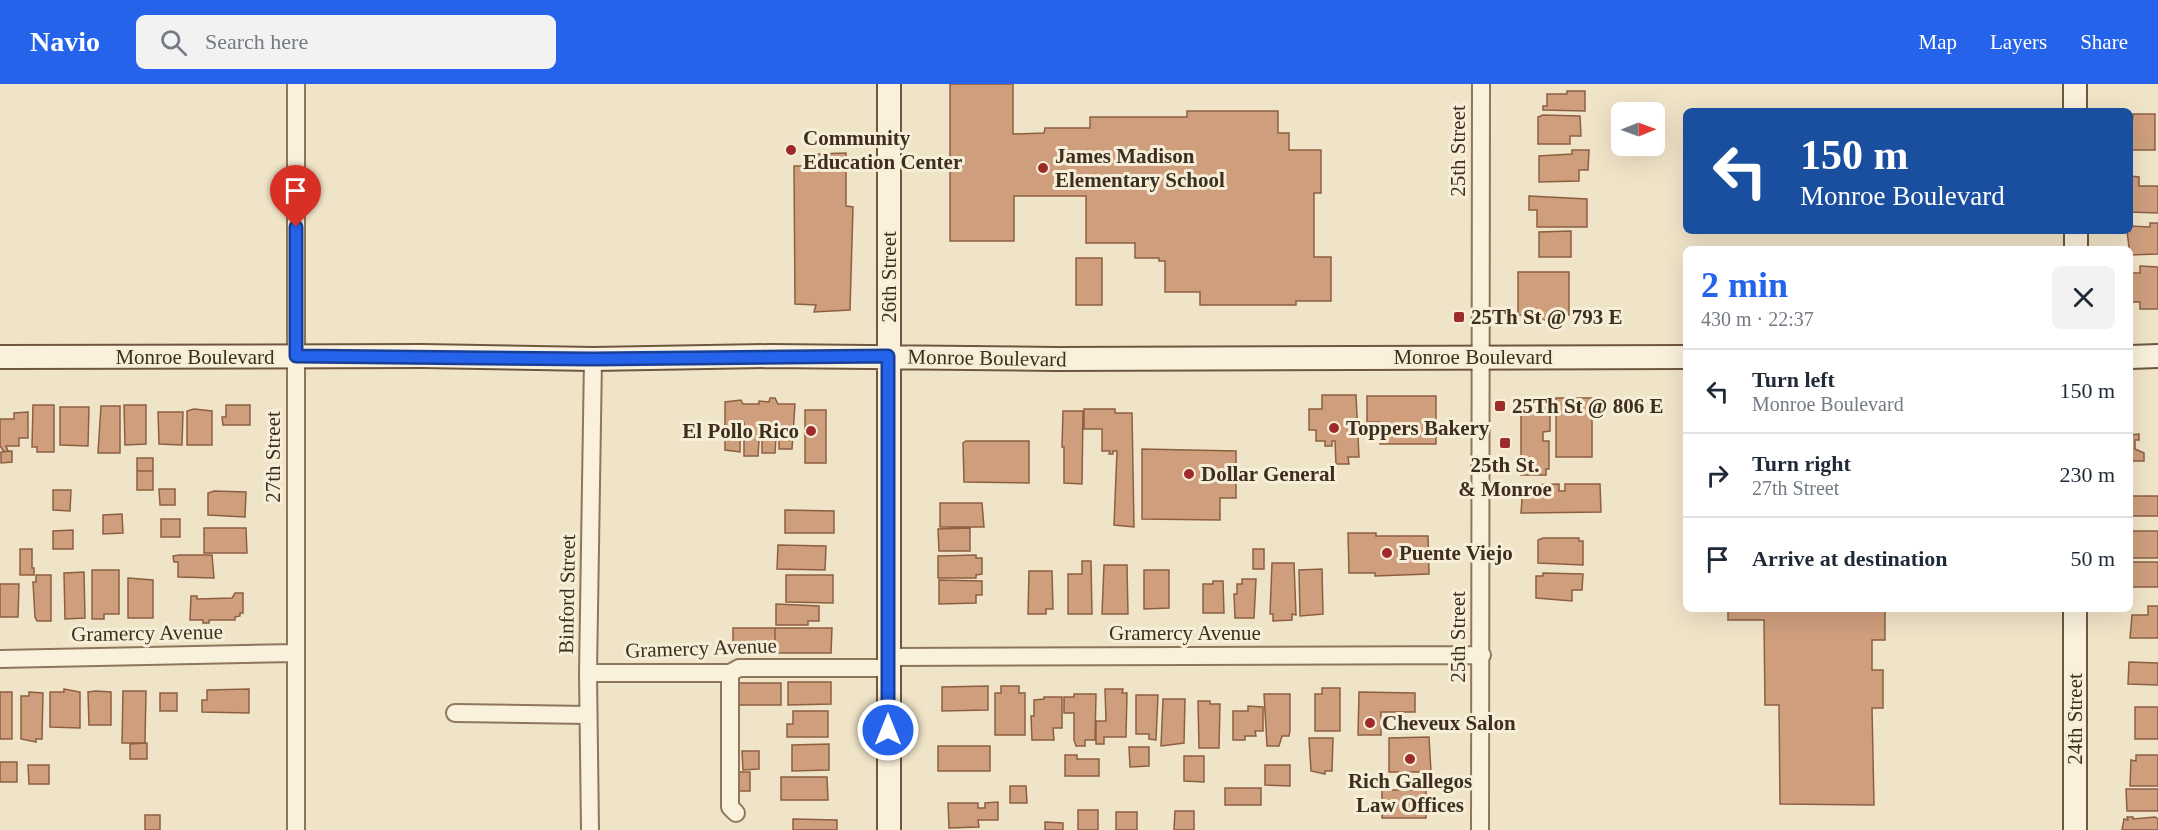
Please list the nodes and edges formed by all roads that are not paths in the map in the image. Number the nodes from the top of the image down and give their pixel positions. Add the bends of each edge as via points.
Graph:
1 (296, 84) edge
2 (889, 84) edge
3 (1481, 84) edge
4 (2075, 84) edge
5 (2075, 108) edge
6 (296, 356) junction
7 (888, 356) junction
8 (2158, 356) edge
9 (0, 357) edge
10 (1480, 357) junction
11 (1683, 357) edge
12 (2133, 357) edge
13 (593, 359) junction
14 (2075, 612) edge
15 (296, 652) junction
16 (1482, 655) junction
17 (0, 659) edge
18 (889, 662) junction
19 (588, 673) junction
20 (730, 673) junction
21 (455, 713) dead end
22 (588, 715) junction
23 (736, 813) dead end
24 (296, 830) edge
25 (590, 830) edge
26 (889, 830) edge
27 (1480, 830) edge
28 (2075, 830) edge

1 - 6 street, 27th Street
2 - 7 street, 26th Street
3 - 10 street, 25th Street
4 - 5 street
6 - 9 street, Monroe Boulevard
6 - 13 street, Monroe Boulevard
6 - 15 street, 27th Street
7 - 10 street, Monroe Boulevard
7 - 13 street, Monroe Boulevard
7 - 18 street, 26th Street
8 - 12 street
10 - 11 street, Monroe Boulevard
10 - 16 street, 25th Street
13 - 19 street, Binford Street
14 - 28 street, 24th Street
15 - 17 street, Gramercy Avenue
15 - 24 street, 27th Street
16 - 18 street, Gramercy Avenue
16 - 27 street, 25th Street
18 - 20 street, Gramercy Avenue via 739,668
18 - 26 street, 26th Street
19 - 20 street, Gramercy Avenue
19 - 22 street, Binford Street
20 - 23 street via 730,807
21 - 22 street
22 - 25 street, Binford Street

